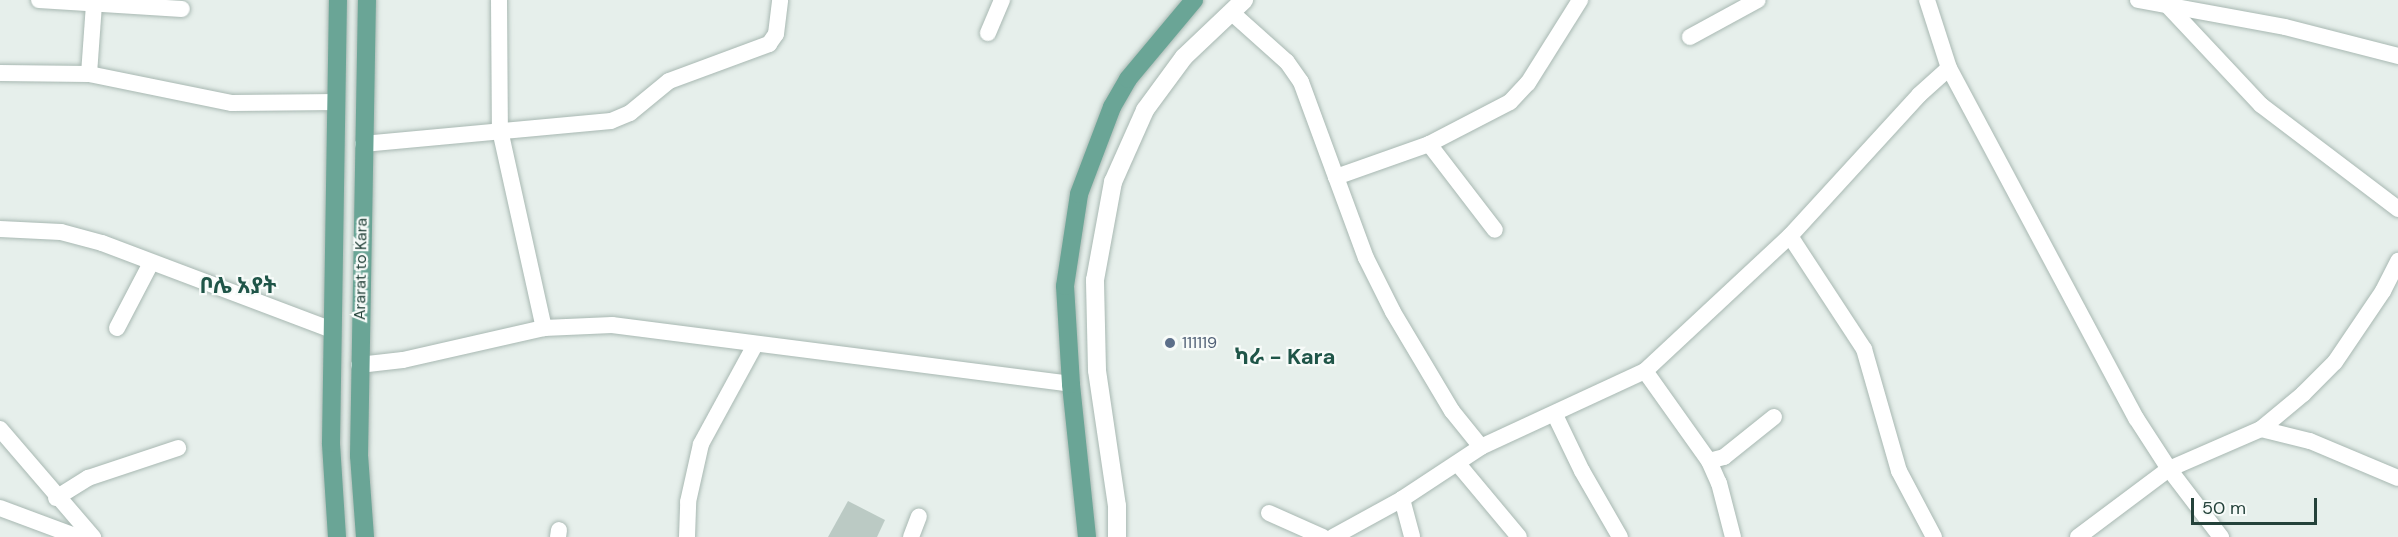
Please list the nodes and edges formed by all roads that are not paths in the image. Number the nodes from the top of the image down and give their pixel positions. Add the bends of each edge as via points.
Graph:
1 (39, 0) edge
2 (338, 0) edge
3 (367, 0) edge
4 (499, 0) edge
5 (780, 0) edge
6 (1002, 0) edge
7 (1194, 0) edge
8 (1580, 0) edge
9 (1758, 0) edge
10 (1927, 0) edge
11 (2138, 0) edge
12 (94, 4) junction
13 (1238, 6) edge
14 (2168, 6) junction
15 (182, 9) dead end
16 (988, 33) dead end
17 (1690, 36) dead end
18 (2398, 56) edge
19 (1949, 68) junction
20 (0, 73) edge
21 (89, 74) junction
22 (337, 102) junction
23 (500, 130) junction
24 (363, 144) junction
25 (1430, 144) junction
26 (1336, 177) junction
27 (2398, 209) edge
28 (0, 229) edge
29 (1495, 230) dead end
30 (1790, 236) junction
31 (2398, 261) edge
32 (151, 263) junction
33 (361, 291) junction
34 (332, 293) junction
35 (117, 328) dead end
36 (544, 328) junction
37 (332, 330) junction
38 (755, 345) junction
39 (359, 365) junction
40 (1645, 371) junction
41 (1071, 384) junction
42 (1555, 415) junction
43 (1774, 417) dead end
44 (0, 429) edge
45 (2261, 429) junction
46 (1481, 447) junction
47 (178, 448) dead end
48 (1708, 461) junction
49 (1458, 464) junction
50 (2169, 469) junction
51 (2398, 478) edge
52 (56, 498) junction
53 (1402, 499) junction
54 (0, 508) edge
55 (1269, 513) dead end
56 (919, 516) dead end
57 (78, 537) edge
58 (93, 537) edge
59 (337, 537) edge
60 (366, 537) edge
61 (687, 537) edge
62 (911, 537) edge
63 (1087, 537) edge
64 (1117, 537) edge
65 (1323, 537) edge
66 (1333, 537) edge
67 (1412, 537) edge
68 (1519, 537) edge
69 (1620, 537) edge
70 (1733, 537) edge
71 (1934, 537) edge
72 (2078, 537) edge
73 (2221, 537) edge

1 - 12 street
2 - 22 main road, Ararat to Kara
3 - 24 main road, Ararat to Kara
4 - 23 street
5 - 23 street via 776,34 769,44 669,81 630,113 611,121
6 - 16 street
7 - 41 main road via 1128,79 1112,107 1079,194 1065,286
8 - 25 street via 1528,83 1509,102
9 - 17 street
10 - 19 street
11 - 14 street
12 - 15 street
12 - 21 street
13 - 26 street via 1301,82
13 - 64 street via 1185,57 1145,110 1113,182 1095,280 1097,370 1117,506
14 - 18 street via 2285,27
14 - 27 street via 2261,105
19 - 30 street
19 - 50 street via 2136,418
20 - 21 street
21 - 22 street via 232,103
22 - 34 main road, Ararat to Kara
23 - 24 street
23 - 36 street
24 - 33 main road, Ararat to Kara
25 - 26 street
25 - 29 street
26 - 46 street via 1366,258 1393,312 1441,393
28 - 32 street via 61,232
30 - 40 street
30 - 71 street via 1864,349 1899,471
31 - 45 street via 2383,291 2335,362
32 - 35 street
32 - 37 street
33 - 34 main road
33 - 39 main road, Ararat to Kara
34 - 37 main road, Ararat to Kara
36 - 38 street via 612,326
36 - 39 street via 403,360
37 - 59 main road, Ararat to Kara via 331,443
38 - 41 street
38 - 61 street via 701,444 688,502
39 - 60 main road, Ararat to Kara via 359,456
40 - 42 street
40 - 48 street
41 - 63 main road
42 - 46 street
42 - 69 street
43 - 48 street via 1724,457
44 - 52 street
45 - 50 street
45 - 51 street via 2310,441
46 - 49 street
47 - 52 street via 88,478
48 - 70 street via 1719,483
49 - 53 street
49 - 68 street
50 - 72 street
50 - 73 street
52 - 58 street
53 - 66 street
53 - 67 street
54 - 57 street
55 - 65 street
56 - 62 street

